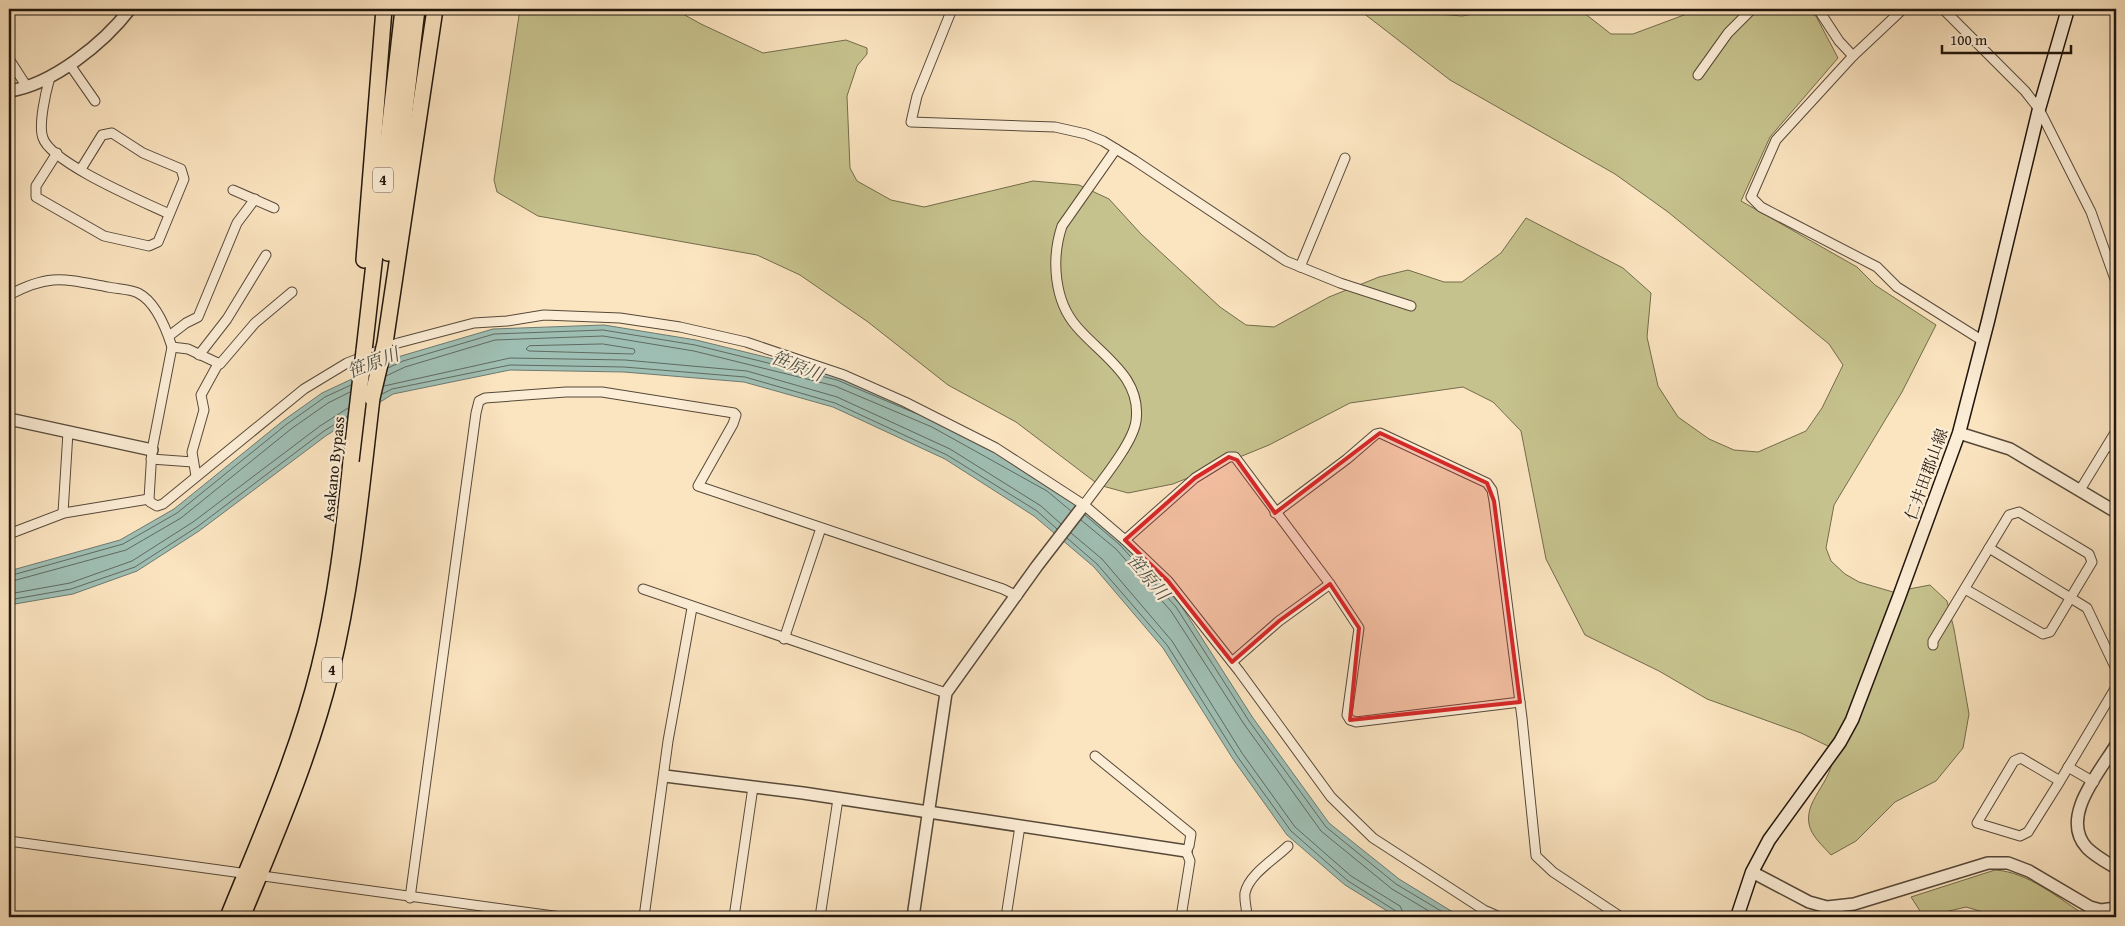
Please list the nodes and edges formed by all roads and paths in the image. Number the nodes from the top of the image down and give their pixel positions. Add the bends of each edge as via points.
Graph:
1 (130, 9) edge
2 (384, 9) edge
3 (403, 9) edge
4 (416, 9) edge
5 (435, 9) edge
6 (952, 9) edge
7 (1752, 9) edge
8 (1818, 9) edge
9 (1903, 9) edge
10 (1943, 9) edge
11 (2068, 9) edge
12 (1853, 56) junction
13 (9, 59) edge
14 (70, 65) junction
15 (1698, 75) dead end
16 (50, 77) junction
17 (28, 87) junction
18 (9, 91) edge
19 (95, 101) dead end
20 (2039, 109) junction
21 (1116, 149) junction
22 (57, 153) junction
23 (1345, 158) dead end
24 (81, 170) junction
25 (233, 190) dead end
26 (255, 200) junction
27 (274, 208) dead end
28 (169, 214) junction
29 (266, 255) dead end
30 (1300, 267) junction
31 (2116, 282) edge
32 (292, 292) dead end
33 (9, 295) edge
34 (1411, 306) dead end
35 (169, 336) junction
36 (1983, 341) junction
37 (381, 344) junction
38 (172, 346) junction
39 (364, 351) junction
40 (200, 355) junction
41 (218, 364) junction
42 (9, 420) edge
43 (2116, 431) edge
44 (68, 432) junction
45 (1959, 433) junction
46 (2108, 445) junction
47 (2116, 450) edge
48 (152, 454) junction
49 (193, 462) junction
50 (196, 476) junction
51 (2080, 490) junction
52 (149, 498) junction
53 (1082, 507) junction
54 (1275, 512) junction
55 (2116, 512) edge
56 (64, 513) junction
57 (821, 528) junction
58 (9, 534) edge
59 (1126, 540) junction
60 (1989, 548) junction
61 (1330, 584) junction
62 (1965, 589) junction
63 (643, 590) dead end
64 (1016, 596) junction
65 (2070, 596) junction
66 (692, 608) junction
67 (784, 639) junction
68 (1933, 645) dead end
69 (1232, 662) junction
70 (2116, 669) edge
71 (2116, 687) edge
72 (946, 692) junction
73 (1520, 702) junction
74 (2116, 745) edge
75 (1096, 756) dead end
76 (2068, 767) junction
77 (665, 776) junction
78 (2060, 782) junction
79 (2094, 782) junction
80 (753, 787) junction
81 (838, 799) junction
82 (927, 813) junction
83 (1020, 826) junction
84 (9, 841) edge
85 (1288, 846) dead end
86 (1186, 851) junction
87 (2116, 868) edge
88 (1752, 872) junction
89 (253, 874) junction
90 (410, 898) junction
91 (2116, 908) edge
92 (228, 917) edge
93 (242, 917) edge
94 (561, 917) edge
95 (644, 917) edge
96 (734, 917) edge
97 (820, 917) edge
98 (913, 917) edge
99 (1006, 917) edge
100 (1181, 917) edge
101 (1247, 917) edge
102 (1500, 917) edge
103 (1621, 917) edge
104 (1737, 917) edge

1 - 14 street via 118,24
2 - 39 highway via 362,292
3 - 39 highway, Asakano Bypass / 4
4 - 37 highway, Asakano Bypass / 4
5 - 37 highway
6 - 21 street via 917,96 911,122 1069,129
7 - 15 street via 1728,33
8 - 12 street
9 - 12 street
10 - 20 street
11 - 20 main road, 仁井田郡山線
12 - 36 street via 1776,140 1751,198 1761,207 1877,267 1897,287
13 - 17 street
14 - 16 street
14 - 19 street
16 - 17 street
16 - 22 street via 42,135 47,145
17 - 18 street
20 - 31 street via 2091,212
20 - 36 main road, 仁井田郡山線
21 - 30 street
21 - 53 street via 1062,226 1057,240 1061,302 1078,328 1122,372 1134,392 1136,407 1136,422 1130,440
22 - 24 street
22 - 28 street via 36,186 35,195 82,225 104,236 152,246 158,242
23 - 30 street
24 - 28 street
24 - 28 street via 102,135 114,134 143,153 181,169 184,179
25 - 26 street
26 - 27 street
26 - 35 street via 237,223 198,317
29 - 40 street via 227,319
30 - 34 street
32 - 41 street via 255,323
33 - 35 street via 28,285 57,278 137,292 154,307
35 - 38 street
36 - 45 main road, 仁井田郡山線
37 - 89 highway, Asakano Bypass / 4, bridge via 353,555 331,673 297,784
38 - 40 street
38 - 48 street
39 - 89 highway, Asakano Bypass / 4, bridge via 342,553 319,669
40 - 41 street
41 - 49 street via 201,395 204,410 193,449
42 - 44 street
43 - 46 street
44 - 48 street
44 - 56 street
45 - 51 street via 2010,449
45 - 88 main road, 仁井田郡山線 via 1852,720 1840,742 1769,840
46 - 47 street
46 - 51 street
48 - 49 street
48 - 52 street
49 - 50 street
50 - 52 street via 163,504 152,505
50 - 53 street via 304,389 347,362 398,342 474,323 573,315 680,327 746,342 844,375 996,448
51 - 55 street
52 - 56 street
53 - 59 street
53 - 64 street
54 - 59 street via 1232,456 1195,478
54 - 61 street
54 - 73 street via 1380,433 1487,483 1494,501
56 - 58 street
57 - 64 street
57 - 67 street
57 - 90 street via 698,486 734,424 734,413 602,392 566,392 479,401
59 - 69 street via 1168,581
60 - 62 street
60 - 65 street
60 - 65 street via 2009,515 2019,512 2090,554 2092,562
61 - 69 street via 1279,621
61 - 73 street via 1359,628 1347,715 1350,720 1356,722
62 - 65 street via 2041,635 2050,632
62 - 68 street
63 - 66 street
64 - 72 street
65 - 70 street via 2089,609
66 - 67 street
66 - 77 street via 668,741
67 - 72 street
69 - 102 street via 1331,797 1373,838 1484,910
71 - 76 street
72 - 82 street
73 - 103 street via 1536,856 1553,872
74 - 79 street
75 - 86 street via 1189,831
76 - 78 street
76 - 79 street
77 - 80 street
77 - 95 street
78 - 78 street via 2021,758 2014,761 1977,823 2020,836 2028,832
79 - 87 street via 2078,809 2077,827 2088,849
80 - 81 street
80 - 96 street
81 - 82 street
81 - 97 street
82 - 83 street
82 - 98 street
83 - 86 street
83 - 99 street
84 - 89 street
85 - 101 street via 1248,886
86 - 100 street via 1190,861
88 - 91 street via 1809,902 1827,907 1854,904 1988,863 2008,863 2029,870 2090,907 2101,910
88 - 104 main road, 仁井田郡山線
89 - 90 street
89 - 92 highway, Asakano Bypass / 4
89 - 93 highway, Asakano Bypass / 4
90 - 94 street

